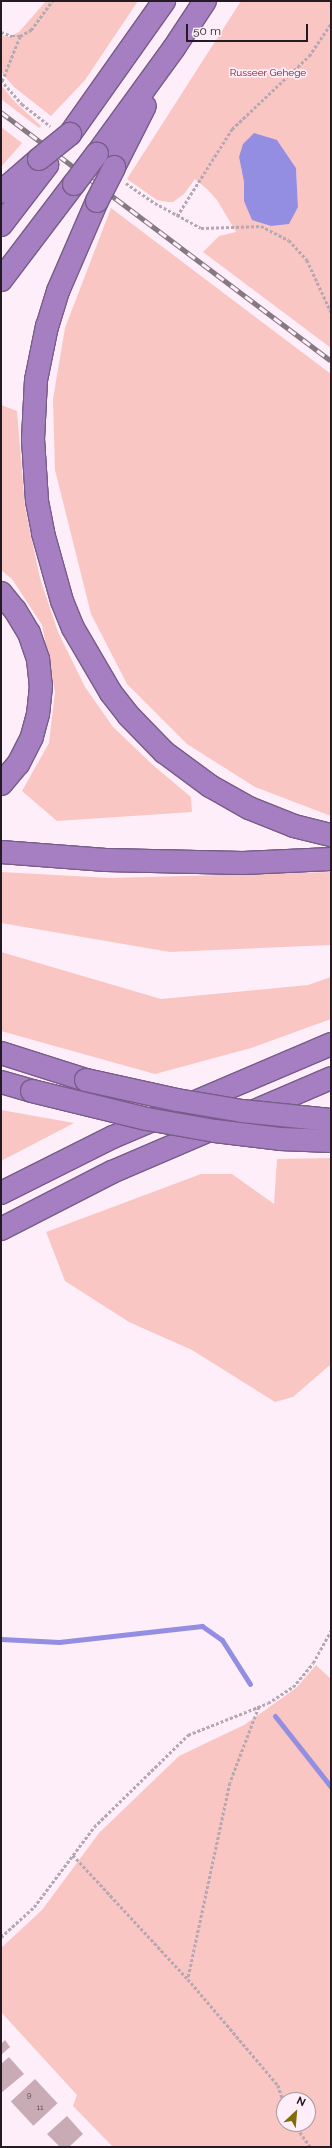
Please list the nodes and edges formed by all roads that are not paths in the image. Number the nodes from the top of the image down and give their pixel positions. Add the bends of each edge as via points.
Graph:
1 (164, 1) edge
2 (205, 1) edge
3 (174, 48) junction
4 (43, 162) junction
5 (1, 192) edge
6 (1, 225) edge
7 (1, 280) edge
8 (1, 593) edge
9 (1, 784) edge
10 (331, 835) edge
11 (1, 852) edge
12 (331, 859) edge
13 (331, 1044) edge
14 (1, 1053) edge
15 (331, 1078) edge
16 (1, 1082) edge
17 (331, 1120) edge
18 (331, 1141) edge
19 (1, 1194) edge
20 (1, 1229) edge

1 - 4 highway, bridge via 70,134
2 - 3 highway
3 - 7 highway, bridge
3 - 10 highway, bridge via 119,174 97,201 58,291 45,332 36,388 33,438 37,501 62,602 73,628 111,693 128,715 164,752 210,786 249,808 294,826
4 - 5 highway
4 - 6 highway
8 - 9 highway via 29,633 38,659 42,686 32,737 18,764
11 - 12 highway via 106,860 243,863
13 - 19 highway via 113,1137
14 - 17 highway, bridge via 86,1080 177,1100 242,1111
15 - 20 highway via 112,1172
16 - 18 highway, bridge via 147,1119 280,1139

